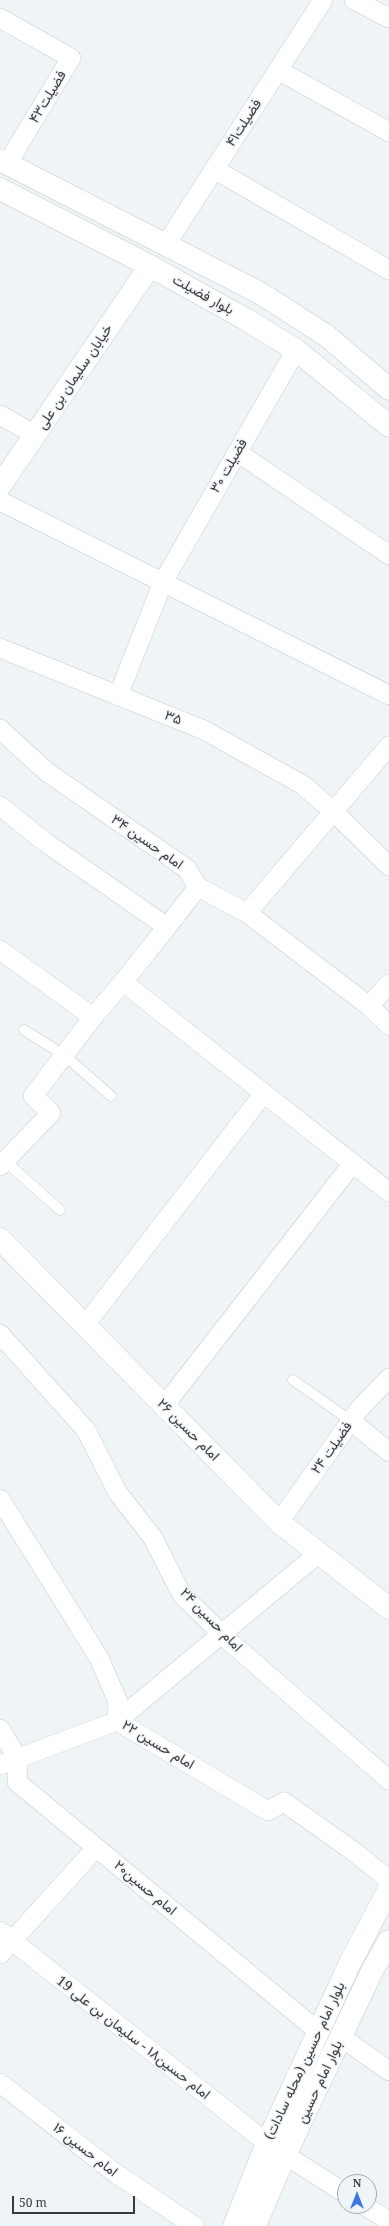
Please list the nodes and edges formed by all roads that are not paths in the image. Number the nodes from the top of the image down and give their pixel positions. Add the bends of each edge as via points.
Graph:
1 (323, 0) edge
2 (354, 0) edge
3 (0, 18) edge
4 (389, 18) edge
5 (278, 70) junction
6 (389, 132) edge
7 (4, 162) edge
8 (214, 169) junction
9 (0, 189) edge
10 (165, 246) junction
11 (150, 266) junction
12 (389, 270) edge
13 (296, 350) junction
14 (362, 366) junction
15 (344, 389) junction
16 (389, 389) edge
17 (0, 415) edge
18 (389, 426) edge
19 (35, 435) junction
20 (237, 452) junction
21 (0, 486) edge
22 (0, 501) edge
23 (389, 556) edge
24 (163, 582) junction
25 (0, 648) edge
26 (118, 696) junction
27 (389, 696) edge
28 (0, 729) edge
29 (389, 746) edge
30 (0, 806) edge
31 (333, 811) junction
32 (389, 866) edge
33 (198, 887) junction
34 (247, 913) junction
35 (167, 927) junction
36 (0, 950) edge
37 (123, 982) junction
38 (389, 984) edge
39 (369, 1006) junction
40 (93, 1017) junction
41 (389, 1025) edge
42 (24, 1030) dead end
43 (64, 1056) junction
44 (264, 1093) junction
45 (111, 1096) dead end
46 (353, 1163) junction
47 (2, 1164) edge
48 (389, 1192) edge
49 (60, 1210) dead end
50 (0, 1239) edge
51 (85, 1325) junction
52 (0, 1334) edge
53 (389, 1378) edge
54 (293, 1380) dead end
55 (164, 1406) junction
56 (351, 1421) junction
57 (389, 1452) edge
58 (0, 1499) edge
59 (279, 1522) junction
60 (319, 1553) junction
61 (389, 1608) edge
62 (222, 1635) junction
63 (116, 1721) junction
64 (0, 1729) edge
65 (18, 1759) junction
66 (0, 1765) edge
67 (389, 1780) edge
68 (96, 1848) junction
69 (387, 1894) edge
70 (389, 1940) edge
71 (4, 1942) edge
72 (319, 2032) junction
73 (341, 2037) junction
74 (389, 2071) edge
75 (0, 2083) edge
76 (267, 2143) junction
77 (285, 2156) junction
78 (337, 2188) edge
79 (377, 2214) edge
80 (389, 2221) edge
81 (194, 2226) edge
82 (234, 2226) edge
83 (255, 2226) edge

1 - 5 street, فضیلت۴۱
2 - 4 street
3 - 7 street, فضیلت۴۳ via 71,58
5 - 6 street
5 - 8 street, فضیلت۴۱
7 - 10 street, بلوار فضیلت
8 - 10 street, فضیلت۴۱
8 - 12 street
9 - 11 street, بلوار فضیلت
10 - 14 street, بلوار فضیلت via 260,293 327,336
11 - 13 street, بلوار فضیلت
11 - 19 street, خیابان سلیمان بن علی
13 - 15 street, بلوار فضیلت
13 - 20 street, فضیلت ۳۰
14 - 15 street
14 - 16 street, بلوار فضیلت
15 - 18 street, بلوار فضیلت
17 - 19 street
19 - 21 street, خیابان سلیمان بن علی
20 - 23 street
20 - 24 street, فضیلت ۳۰
22 - 24 street
24 - 26 street, فضیلت ۳۰
24 - 27 street
25 - 26 street, ۳۵
26 - 31 street, ۳۵ via 204,730 303,785
28 - 33 street, امام حسین ۳۴ via 47,772 187,870
29 - 31 street
30 - 35 street via 45,842
31 - 32 street, ۳۵
31 - 34 street
33 - 34 street, امام حسین ۳۴
33 - 35 street
34 - 39 street, امام حسین ۳۴
35 - 37 street
36 - 40 street
37 - 40 street
37 - 44 street
38 - 39 street
39 - 41 street, امام حسین ۳۴
40 - 43 street
42 - 43 lane
43 - 45 lane
43 - 47 street via 34,1096 51,1113
44 - 46 street
44 - 51 street
46 - 48 street
46 - 55 street
47 - 49 lane
50 - 51 street, امام حسین ۲۶
51 - 55 street, امام حسین ۲۶
52 - 62 street, امام حسین ۲۴ via 86,1430 118,1493 153,1538 182,1595
53 - 56 street, فضیلت ۲۴
54 - 56 lane
55 - 59 street, امام حسین ۲۶
56 - 57 street
56 - 59 street, فضیلت ۲۴
58 - 63 street, امام حسین ۲۲ via 99,1658 118,1702
59 - 60 street, امام حسین ۲۶
60 - 61 street, امام حسین ۲۶
60 - 62 street
62 - 63 street
62 - 67 street, امام حسین ۲۴
63 - 65 street
63 - 69 street, امام حسین ۲۲ via 268,1811 284,1802 353,1851
64 - 65 street
65 - 66 street
65 - 68 street, امام حسین۲۰ via 17,1782
68 - 71 street
68 - 72 street, امام حسین۲۰
69 - 72 street, بلوار امام حسین (محله سادات) via 351,1961
70 - 73 street, بلوار امام حسین
71 - 76 street, امام حسین۱۸ - سلیمان بن علی 19
72 - 76 street, بلوار امام حسین (محله سادات)
73 - 74 street
73 - 77 street, بلوار امام حسین
75 - 81 street, امام حسین ۱۶ via 115,2174
76 - 82 street, بلوار امام حسین (محله سادات)
77 - 78 street
77 - 83 street, بلوار امام حسین
79 - 80 street

